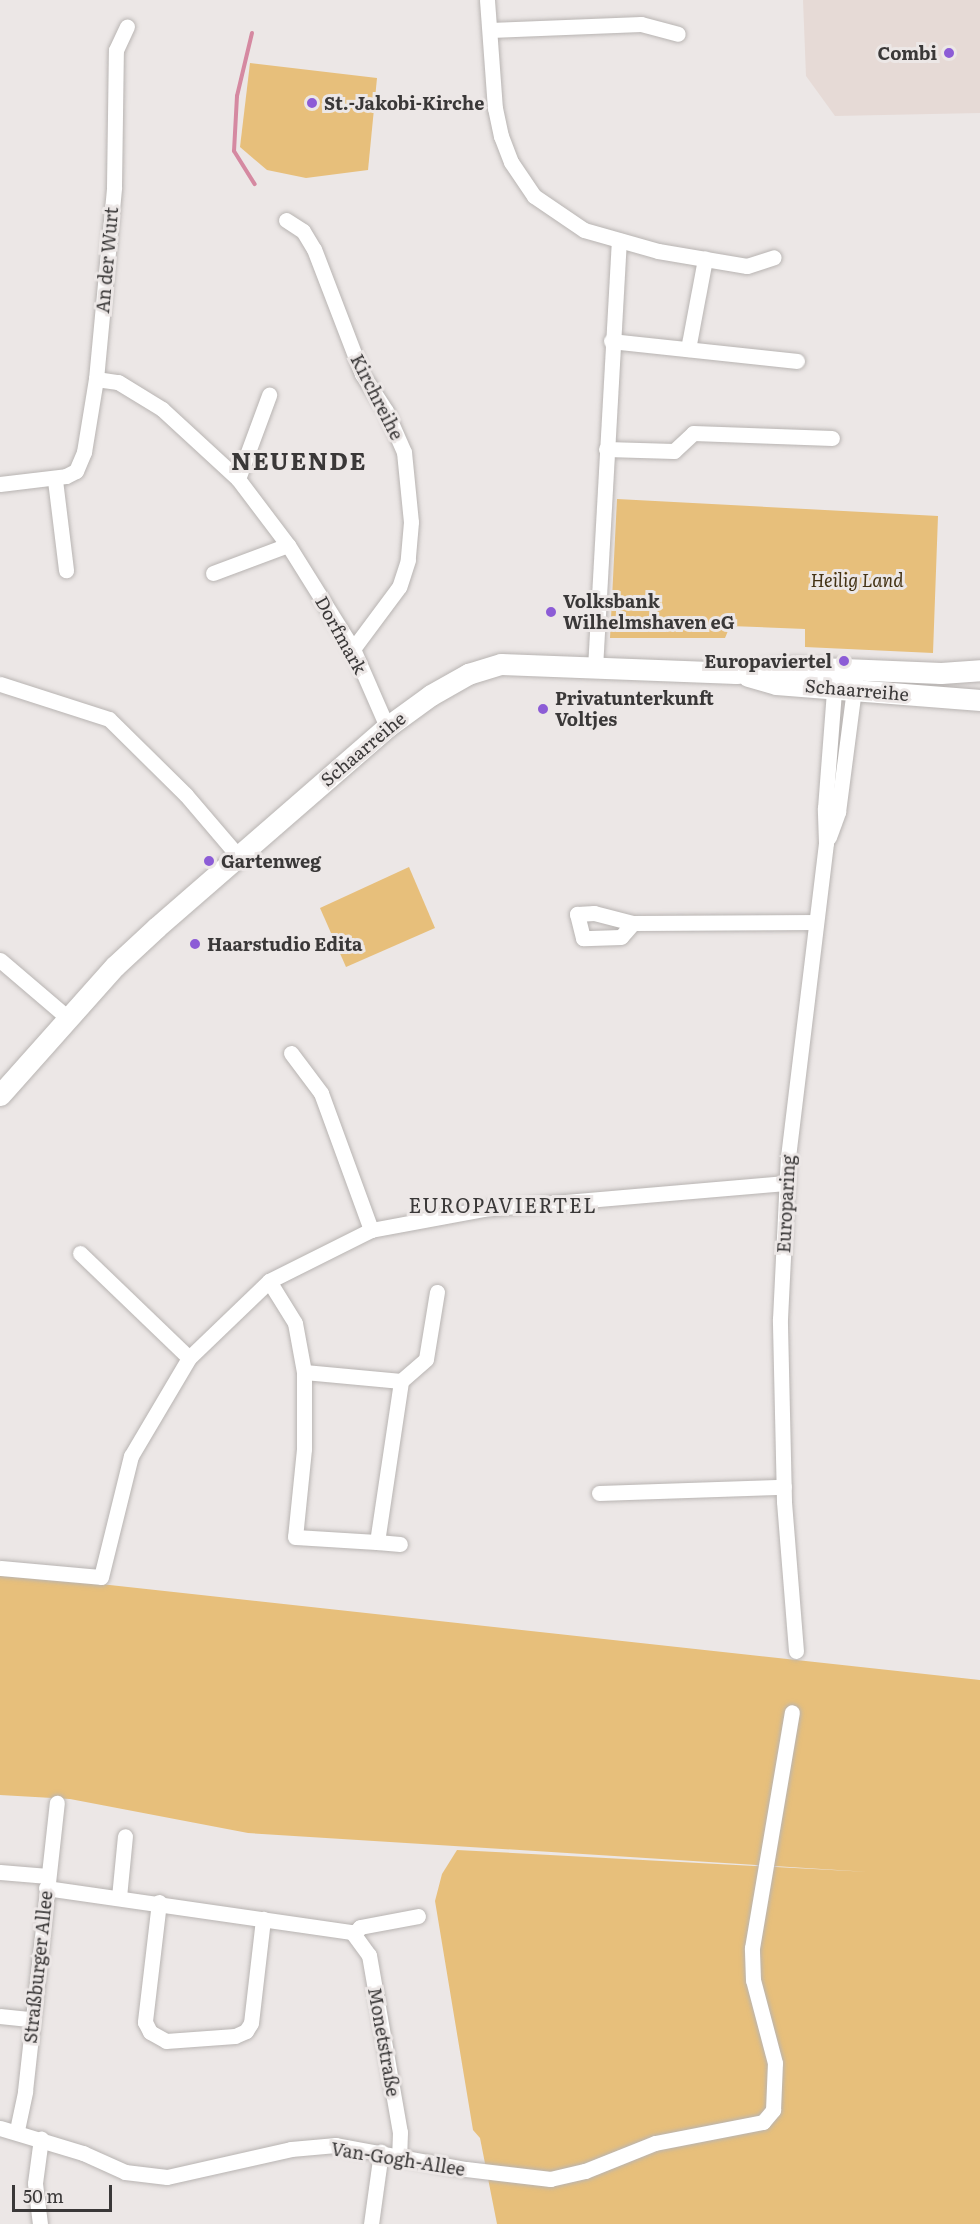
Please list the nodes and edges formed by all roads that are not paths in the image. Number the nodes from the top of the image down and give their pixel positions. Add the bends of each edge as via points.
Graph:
1 (487, 0) edge
2 (127, 26) dead end
3 (490, 30) junction
4 (678, 34) dead end
5 (286, 220) dead end
6 (619, 241) junction
7 (774, 257) dead end
8 (705, 259) junction
9 (611, 340) junction
10 (688, 349) junction
11 (797, 361) dead end
12 (96, 379) junction
13 (269, 395) dead end
14 (832, 438) dead end
15 (606, 448) junction
16 (238, 479) junction
17 (55, 480) junction
18 (0, 484) edge
19 (288, 545) junction
20 (66, 570) dead end
21 (213, 573) dead end
22 (353, 649) junction
23 (595, 668) junction
24 (979, 670) edge
25 (845, 680) junction
26 (0, 684) edge
27 (980, 700) edge
28 (387, 727) junction
29 (238, 857) junction
30 (816, 922) junction
31 (633, 923) dead end
32 (0, 960) edge
33 (69, 1018) junction
34 (291, 1053) dead end
35 (0, 1095) edge
36 (787, 1183) junction
37 (371, 1230) junction
38 (80, 1253) dead end
39 (269, 1281) junction
40 (437, 1292) dead end
41 (189, 1358) junction
42 (304, 1372) junction
43 (401, 1381) junction
44 (783, 1487) junction
45 (599, 1492) dead end
46 (377, 1542) junction
47 (400, 1544) dead end
48 (0, 1568) edge
49 (796, 1651) dead end
50 (792, 1712) dead end
51 (57, 1803) dead end
52 (124, 1836) dead end
53 (0, 1872) edge
54 (47, 1882) junction
55 (119, 1897) junction
56 (159, 1902) junction
57 (418, 1916) dead end
58 (263, 1919) junction
59 (354, 1934) junction
60 (0, 2016) edge
61 (31, 2019) junction
62 (0, 2128) edge
63 (17, 2130) junction
64 (41, 2138) junction
65 (381, 2152) junction
66 (399, 2155) junction
67 (40, 2224) edge
68 (371, 2224) edge

1 - 3 street
2 - 12 street, An der Wurt via 116,50 114,187
3 - 4 street via 642,24
3 - 6 street via 501,136 522,179 560,217
5 - 22 street, Kirchreihe via 303,231 314,249 362,374 386,411 405,452 411,522 408,560 399,587
6 - 8 street
6 - 9 street
7 - 8 street via 747,266
8 - 10 street
9 - 10 street
9 - 15 street
10 - 11 street
12 - 16 street, Dorfmark via 118,382 162,409
12 - 17 street, An der Wurt via 81,462 76,471
13 - 16 street
14 - 15 street via 693,433 674,451
15 - 23 street
16 - 19 street, Dorfmark
17 - 18 street, An der Wurt
17 - 20 street
19 - 21 street
19 - 22 street, Dorfmark
22 - 28 street, Dorfmark
23 - 25 main road, Schaarreihe via 736,673 776,684
23 - 28 main road, Schaarreihe via 501,664 468,674
24 - 25 main road, Schaarreihe
25 - 27 main road, Schaarreihe
25 - 30 street, Europaring via 825,808 826,843
26 - 29 street via 109,719 186,795
28 - 29 main road, Schaarreihe
29 - 33 main road, Schaarreihe via 121,960
30 - 31 street
30 - 36 street, Europaring
32 - 33 street
33 - 35 main road, Schaarreihe
34 - 37 street via 321,1093
36 - 37 street via 483,1209
36 - 44 street, Europaring via 780,1318
37 - 39 street
38 - 41 street
39 - 41 street
39 - 42 street via 295,1323
40 - 43 street via 426,1359
41 - 48 street via 131,1456 101,1577
42 - 43 street
42 - 46 street via 304,1449 295,1537
43 - 46 street
44 - 45 street
44 - 49 street, Europaring
46 - 47 street
50 - 66 street, Van-Gogh-Allee via 752,1948 753,1980 775,2063 773,2110 763,2122 656,2143 585,2171 550,2179 520,2178
51 - 54 street, Straßburger Allee
52 - 55 street
53 - 54 street
54 - 55 street
54 - 61 street, Straßburger Allee
55 - 56 street
56 - 58 street
56 - 58 street via 145,2022 150,2032 166,2041 235,2036 246,2031 251,2023
57 - 59 street via 360,1927
58 - 59 street via 333,1927
59 - 66 street, Monetstraße via 369,1955 400,2132
60 - 61 street
61 - 63 street, Straßburger Allee via 25,2091
62 - 63 street, Van-Gogh-Allee
63 - 64 street, Van-Gogh-Allee
64 - 65 street, Van-Gogh-Allee via 125,2172 167,2176 291,2149 336,2145
64 - 67 street via 35,2183
65 - 66 street, Van-Gogh-Allee
65 - 68 street

